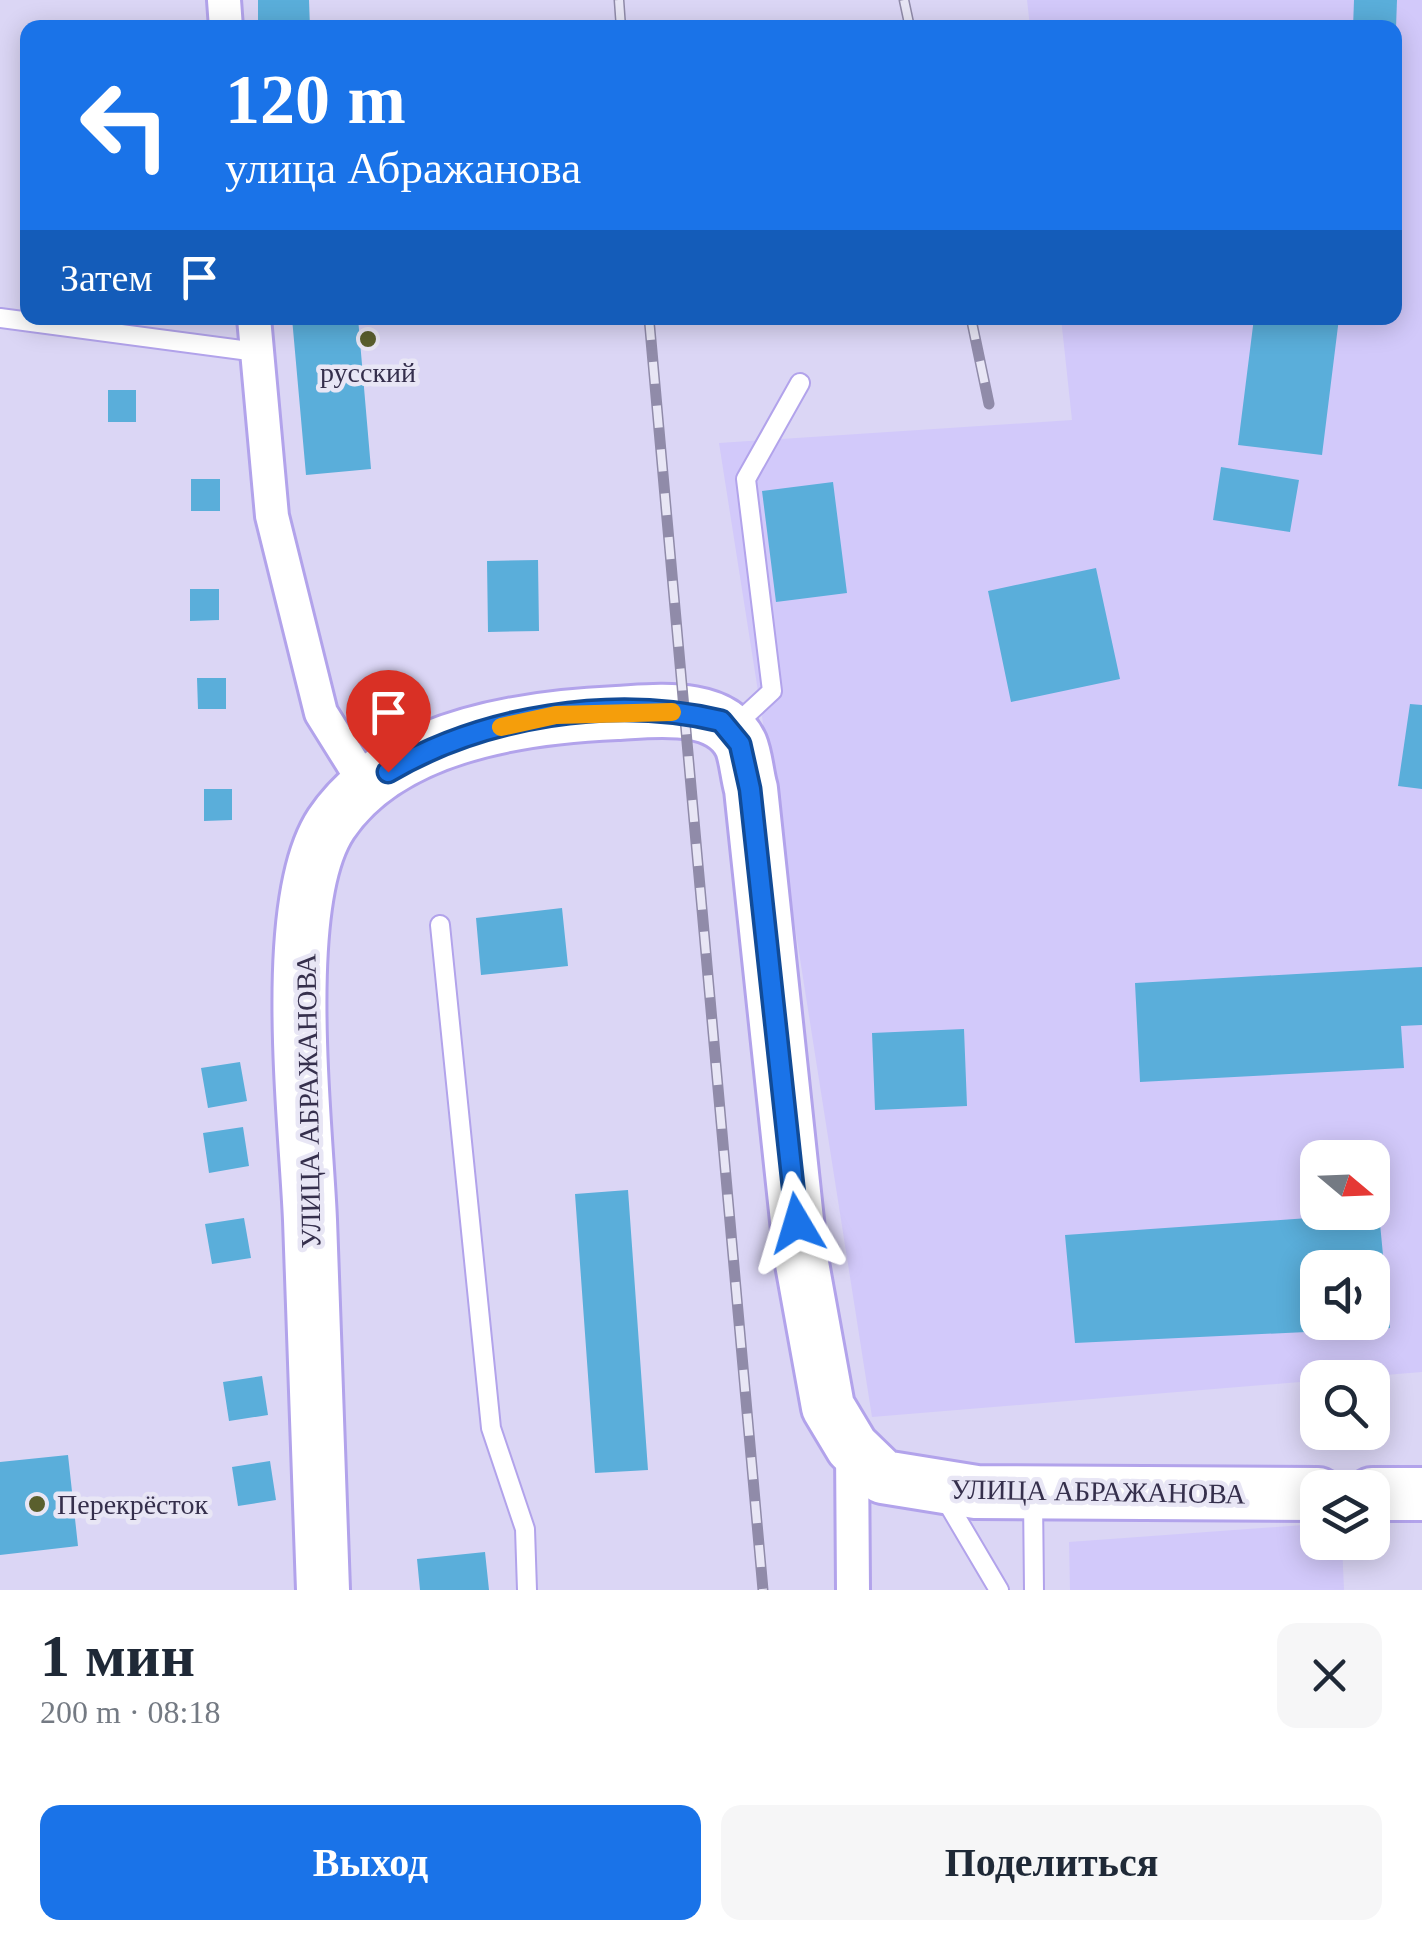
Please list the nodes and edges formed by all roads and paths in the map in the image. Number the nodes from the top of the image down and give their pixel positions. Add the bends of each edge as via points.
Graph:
1 (53, 325) edge
2 (255, 325) edge
3 (257, 352) junction
4 (800, 383) dead end
5 (730, 731) junction
6 (366, 785) junction
7 (440, 925) dead end
8 (852, 1447) junction
9 (939, 1488) junction
10 (1033, 1492) junction
11 (1300, 1494) edge
12 (1390, 1494) edge
13 (1422, 1494) edge
14 (323, 1590) edge
15 (527, 1590) edge
16 (853, 1590) edge
17 (999, 1590) edge
18 (1034, 1590) edge

1 - 3 lane
2 - 3 street
3 - 6 street via 272,516 321,714
4 - 5 lane via 746,479 772,690
5 - 6 main road, УЛИЦА АБРАЖАНОВА via 721,721 687,713 556,715 475,732
5 - 8 main road, УЛИЦА АБРАЖАНОВА via 740,744 750,789 801,1258 828,1408
6 - 14 main road, УЛИЦА АБРАЖАНОВА via 330,825 316,862 301,973
7 - 15 lane via 491,1428 525,1529
8 - 9 main road, УЛИЦА АБРАЖАНОВА via 883,1476
8 - 16 street
9 - 10 main road, УЛИЦА АБРАЖАНОВА
9 - 17 lane
10 - 11 main road, УЛИЦА АБРАЖАНОВА
10 - 18 lane
12 - 13 main road

